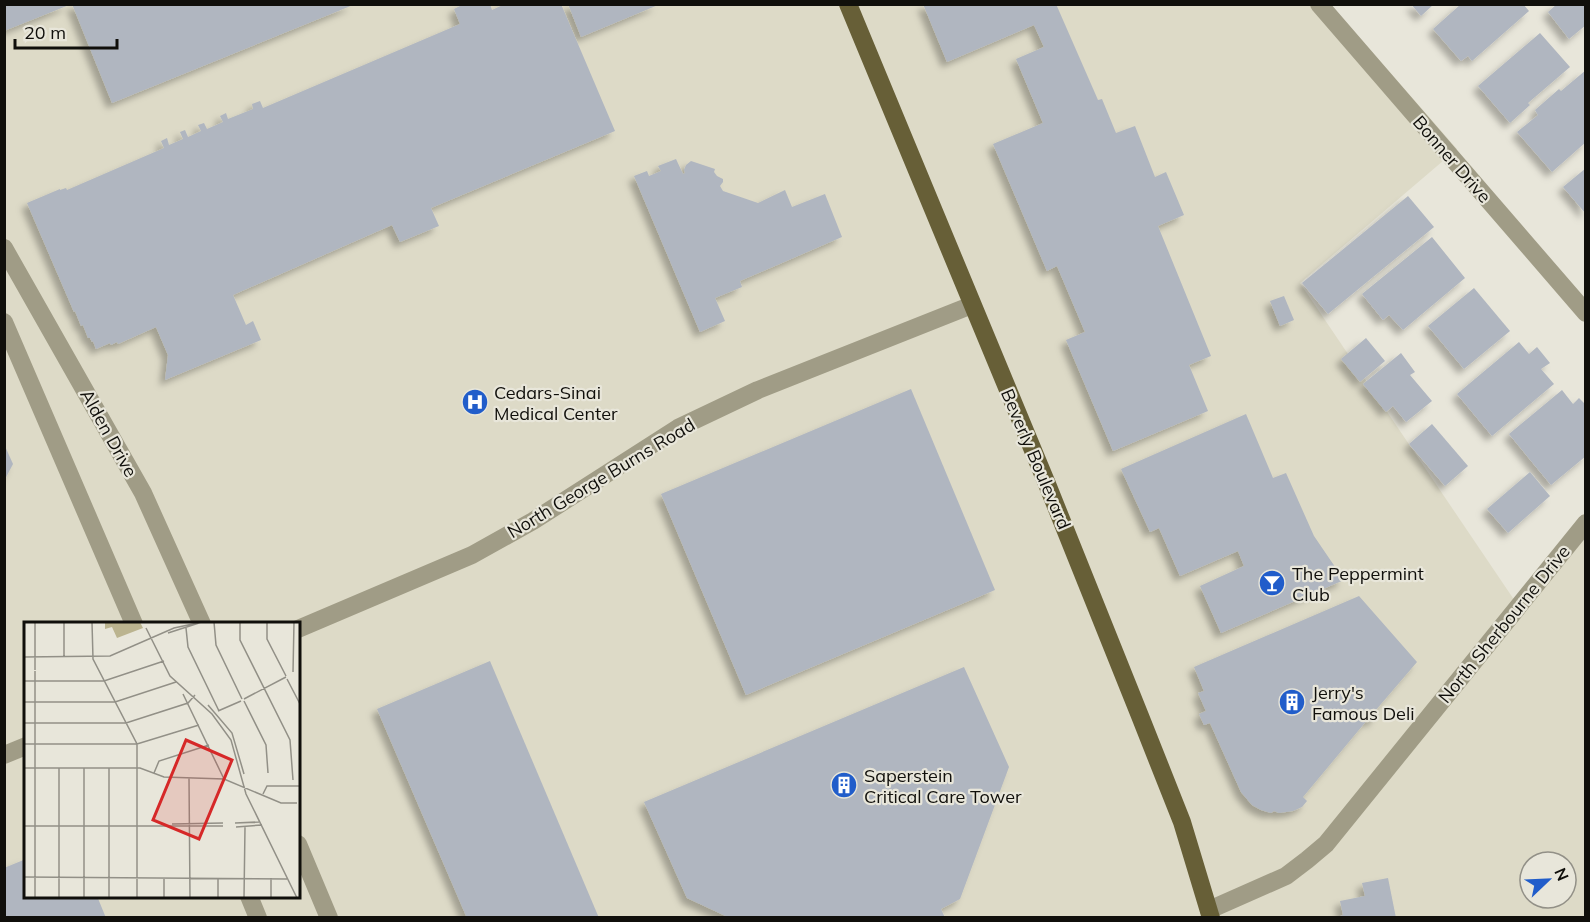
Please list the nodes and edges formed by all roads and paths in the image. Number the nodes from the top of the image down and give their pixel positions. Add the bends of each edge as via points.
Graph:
1 (848, 4) edge
2 (1319, 4) edge
3 (4, 248) edge
4 (972, 305) junction
5 (1586, 313) edge
6 (4, 322) edge
7 (1586, 522) edge
8 (133, 622) edge
9 (201, 622) edge
10 (300, 628) edge
11 (24, 747) edge
12 (4, 755) edge
13 (300, 849) edge
14 (249, 898) edge
15 (1210, 914) edge
16 (258, 918) edge
17 (329, 918) edge

1 - 4 main road, Beverly Boulevard
2 - 5 street, Bonner Drive
3 - 9 street, Alden Drive via 143,493
4 - 10 street, North George Burns Road via 748,394 678,428 533,521 472,555
4 - 15 main road, Beverly Boulevard via 1178,811
6 - 8 street
7 - 15 street, North Sherbourne Drive via 1326,844 1286,876
11 - 12 street
13 - 17 street
14 - 16 street

